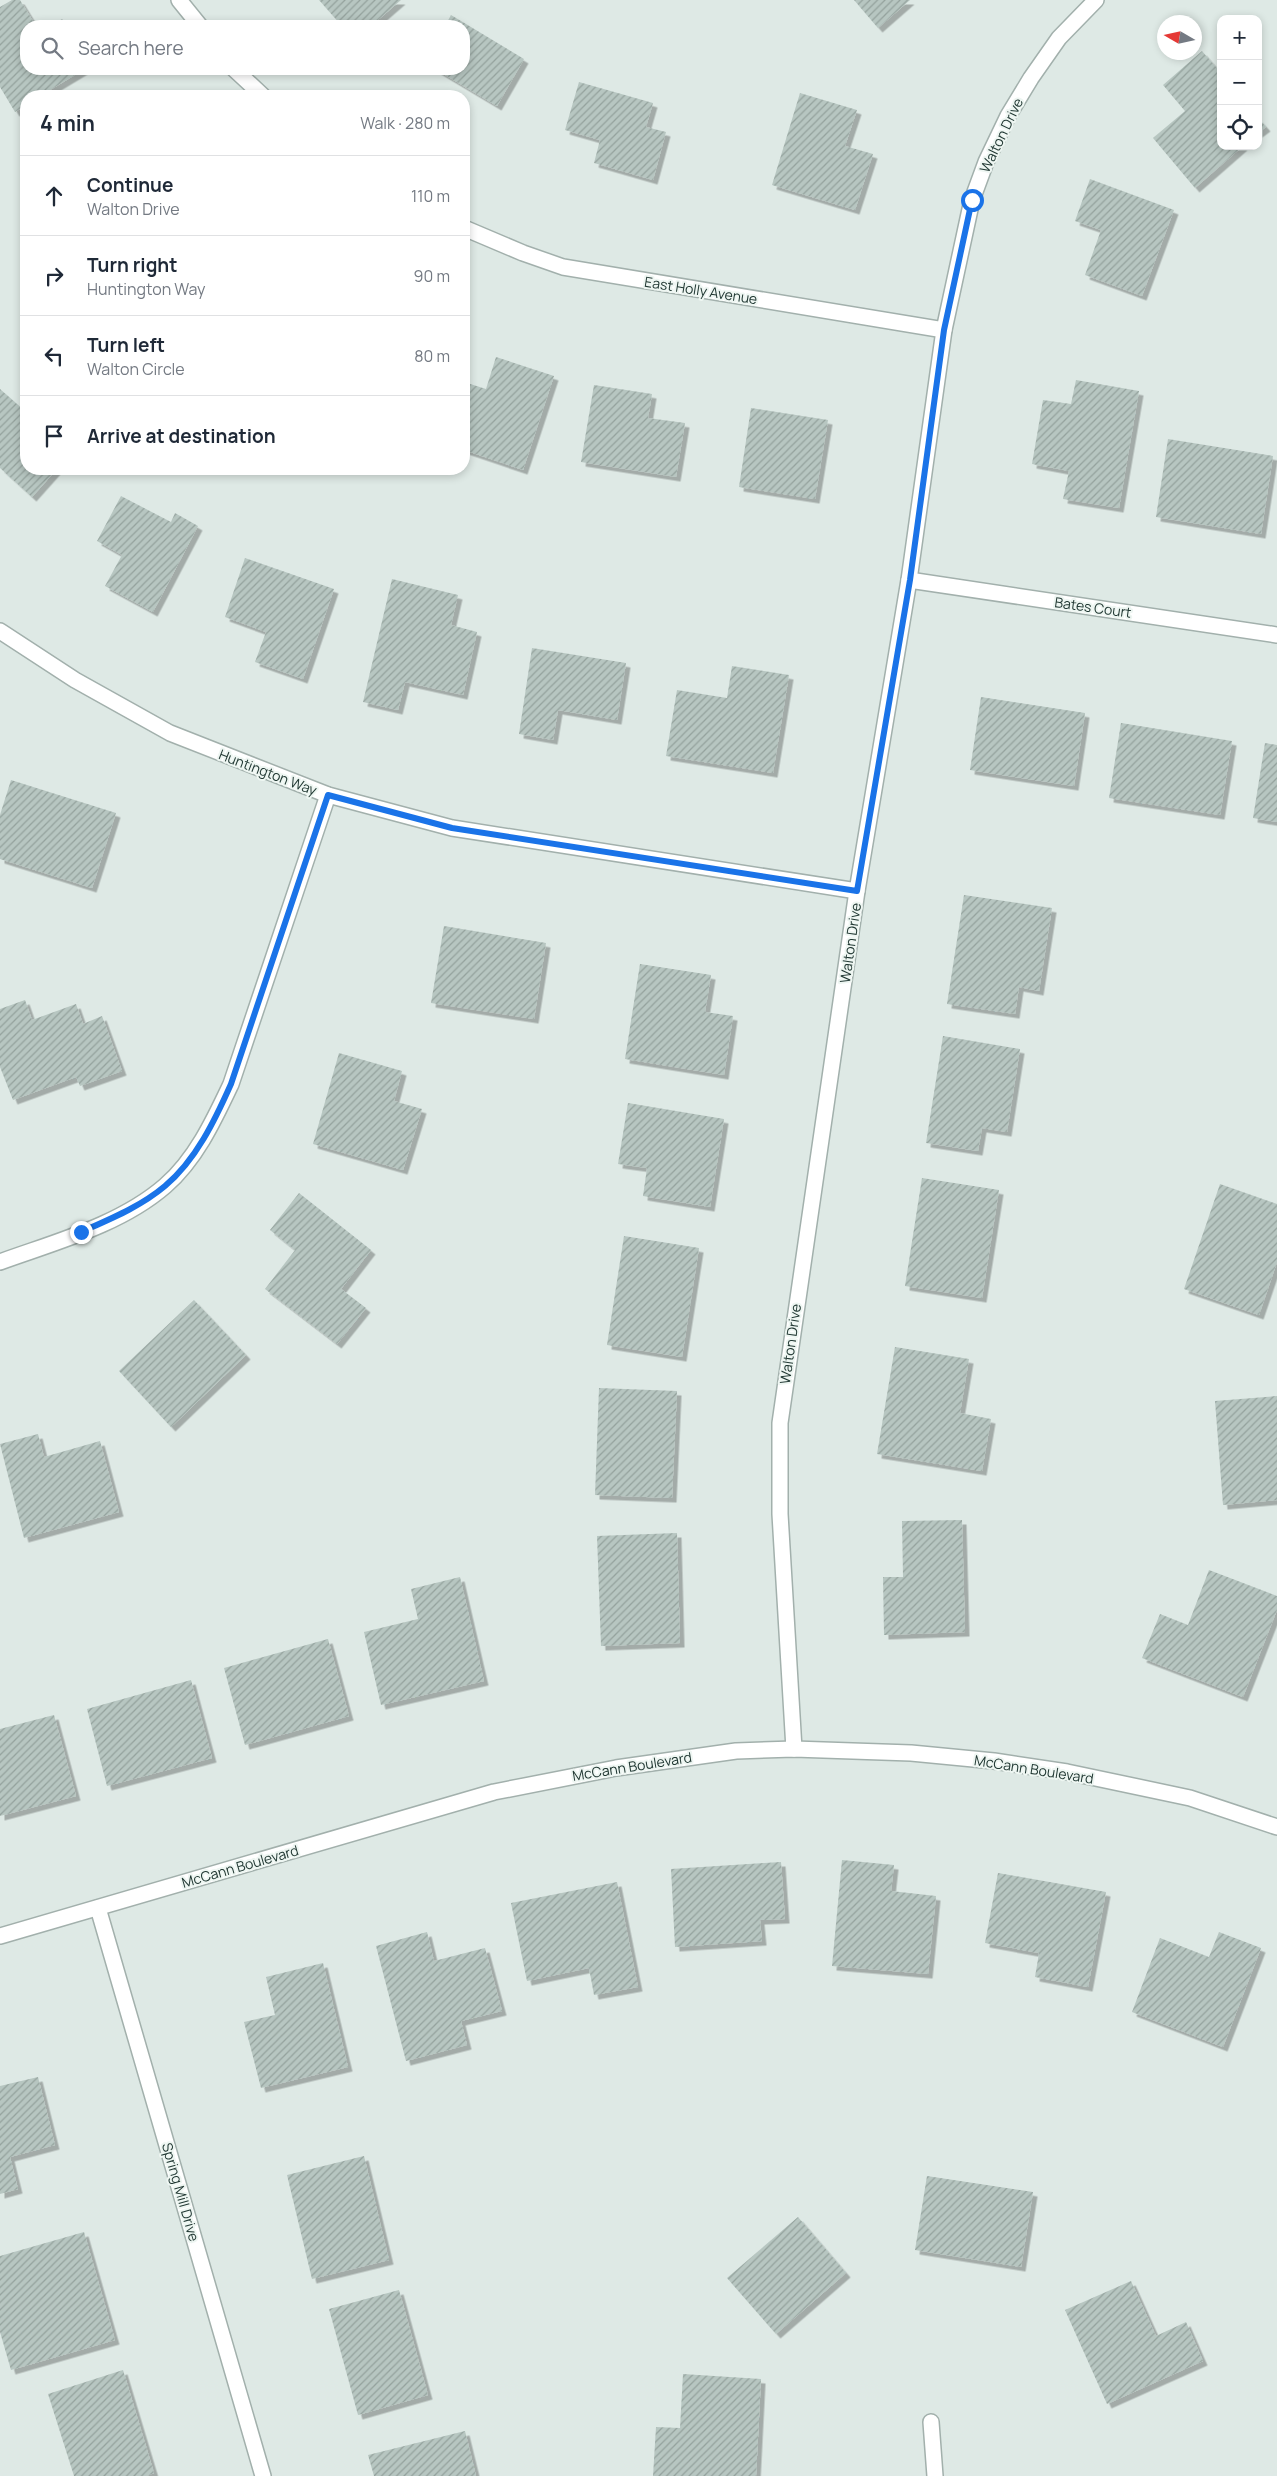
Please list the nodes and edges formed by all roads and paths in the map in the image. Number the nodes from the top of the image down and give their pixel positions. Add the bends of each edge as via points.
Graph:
1 (180, 0) edge
2 (1096, 0) edge
3 (195, 20) edge
4 (240, 75) edge
5 (257, 90) edge
6 (470, 231) edge
7 (944, 330) junction
8 (910, 580) junction
9 (0, 631) edge
10 (1277, 635) edge
11 (328, 795) junction
12 (857, 891) junction
13 (0, 1262) edge
14 (794, 1749) junction
15 (1277, 1827) edge
16 (98, 1908) junction
17 (0, 1936) edge
18 (931, 2422) dead end
19 (263, 2476) edge
20 (935, 2476) edge

1 - 3 street
2 - 7 street, Walton Drive via 1059,38 1031,78 986,162 972,200
4 - 5 street
6 - 7 street, East Holly Avenue via 563,267
7 - 8 street, Walton Drive
8 - 10 street, Bates Court
8 - 12 street, Walton Drive
9 - 11 street, Huntington Way via 82,684 170,733
11 - 12 street, Huntington Way via 452,828
11 - 13 street via 231,1084 213,1123 191,1157 166,1186 128,1211
12 - 14 street, Walton Drive via 780,1423 780,1523
14 - 15 street, McCann Boulevard via 911,1753 1067,1772 1190,1798
14 - 16 street, McCann Boulevard via 676,1758 544,1780 443,1806
16 - 17 street, McCann Boulevard
16 - 19 street, Spring Mill Drive
18 - 20 street

